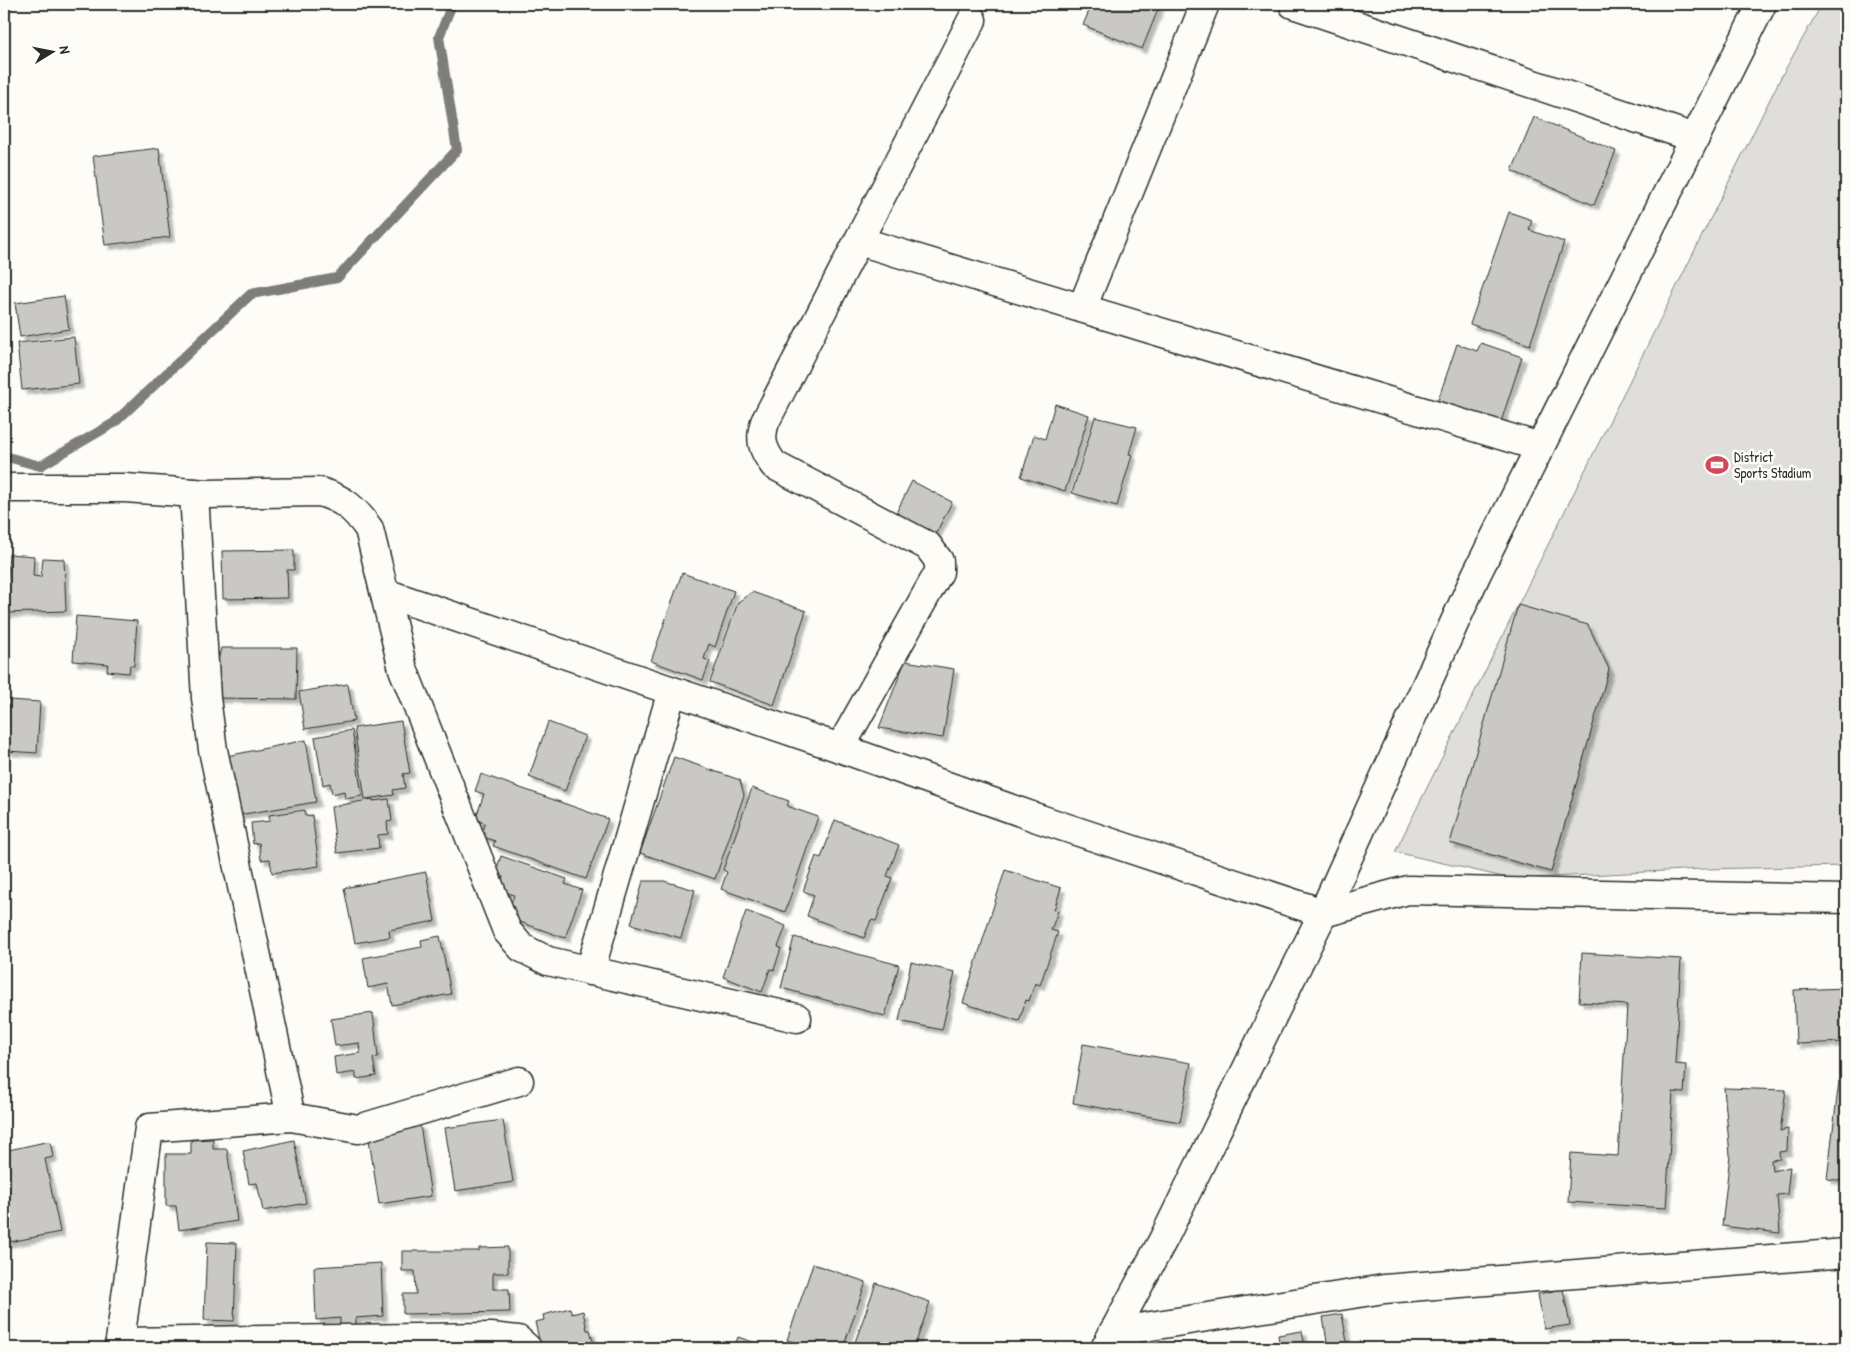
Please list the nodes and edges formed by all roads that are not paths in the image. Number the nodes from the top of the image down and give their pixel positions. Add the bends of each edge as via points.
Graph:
1 (1205, 4) edge
2 (1293, 4) edge
3 (1762, 4) edge
4 (972, 20) dead end
5 (1695, 138) junction
6 (859, 241) junction
7 (1082, 308) junction
8 (1540, 447) junction
9 (4, 488) edge
10 (194, 493) junction
11 (385, 593) junction
12 (672, 691) junction
13 (840, 748) junction
14 (1846, 899) edge
15 (1323, 913) junction
16 (590, 971) junction
17 (798, 1018) dead end
18 (519, 1081) dead end
19 (291, 1117) junction
20 (1846, 1253) edge
21 (1109, 1340) edge
22 (334, 1344) edge
23 (120, 1345) edge
24 (527, 1348) edge

1 - 7 street
2 - 5 street
3 - 5 street
4 - 6 street
5 - 8 street
6 - 7 street
6 - 13 street via 765,422 761,434 764,451 774,465 928,546 939,561 939,572
7 - 8 street
8 - 15 street via 1476,575
9 - 10 street via 125,488
10 - 11 street via 320,492 338,497 355,510 369,529
10 - 19 street via 206,698 213,750
11 - 12 street
11 - 16 street via 403,669 507,931 522,948 540,957
12 - 13 street
12 - 16 street
13 - 15 street via 1043,820
14 - 15 street via 1408,890
15 - 21 street via 1164,1238
16 - 17 street
18 - 19 street via 358,1129
19 - 23 street via 149,1128
20 - 21 street via 1384,1289
22 - 23 street
22 - 24 street via 491,1337 518,1340

